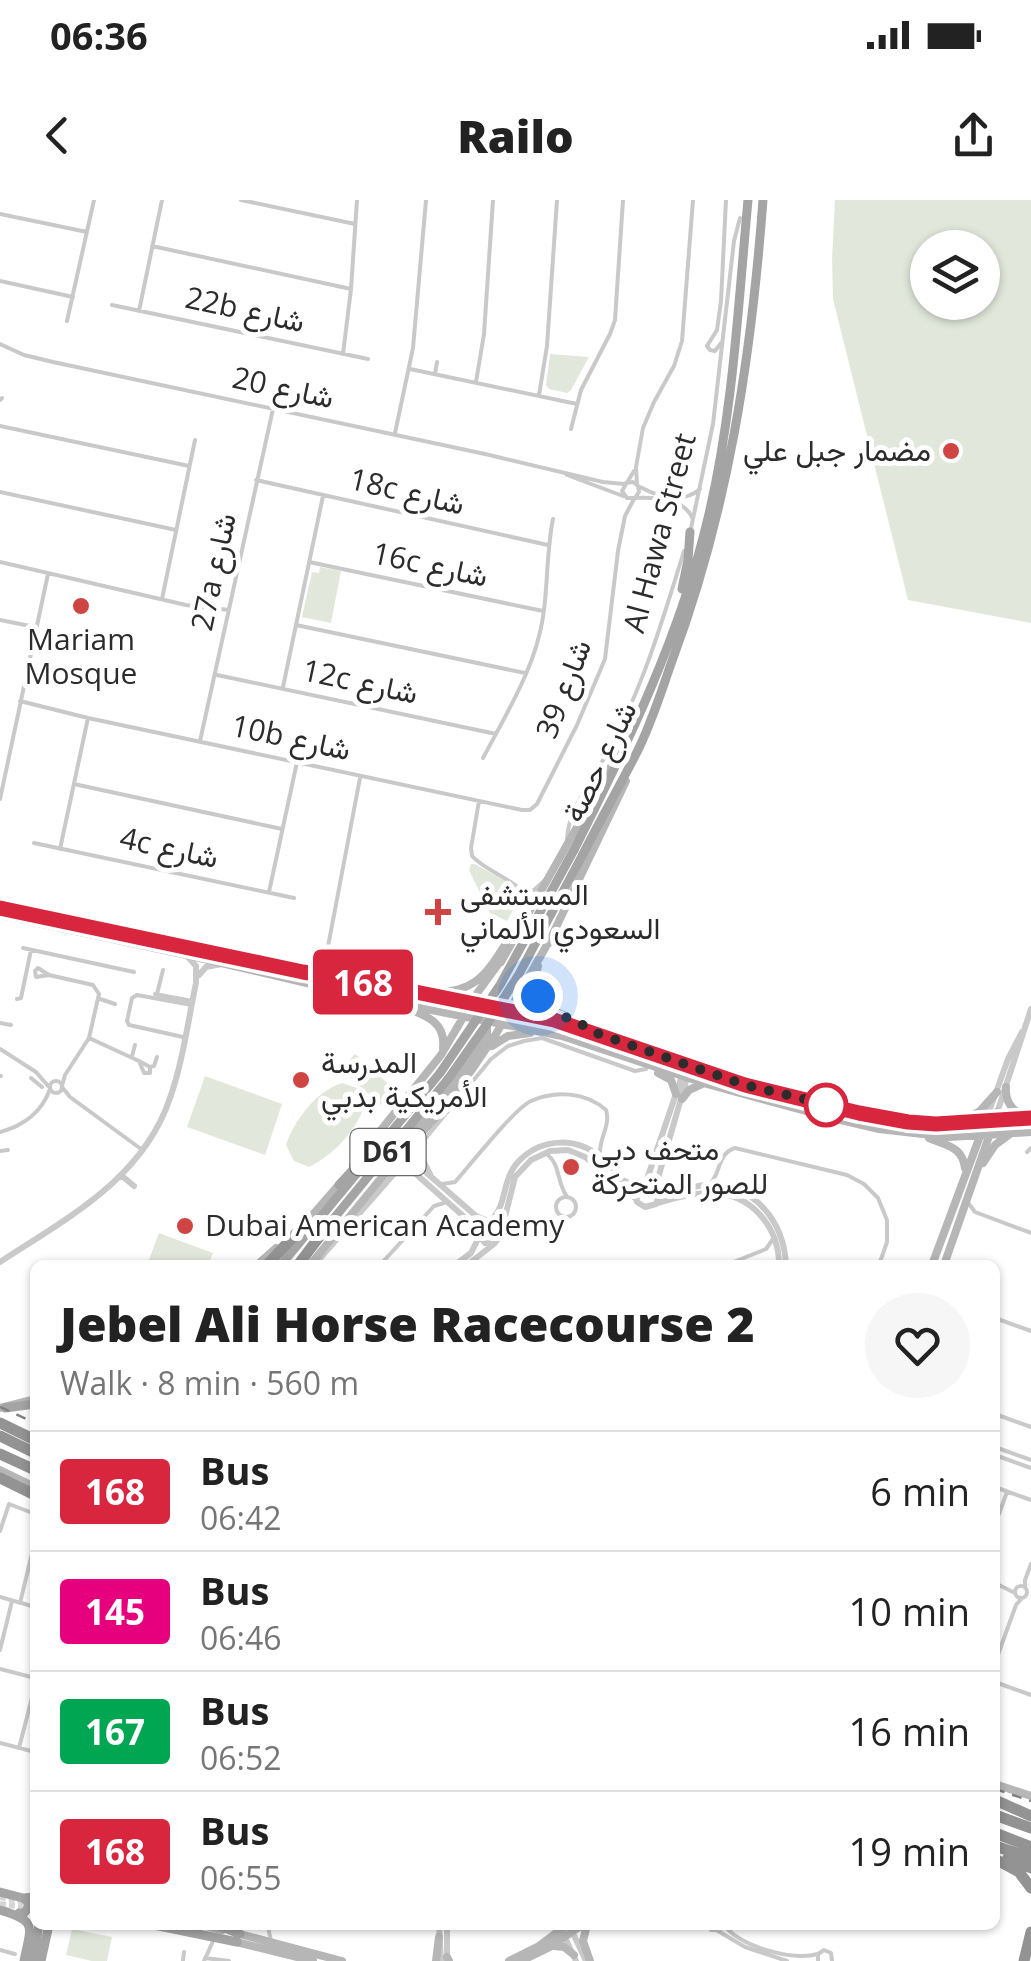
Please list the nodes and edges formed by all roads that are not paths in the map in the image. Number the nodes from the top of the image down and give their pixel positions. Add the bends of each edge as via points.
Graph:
1 (94, 200) edge
2 (162, 200) edge
3 (241, 200) edge
4 (357, 200) edge
5 (426, 200) edge
6 (493, 200) edge
7 (557, 200) edge
8 (623, 200) edge
9 (692, 200) edge
10 (726, 200) edge
11 (744, 200) edge
12 (764, 200) edge
13 (0, 214) edge
14 (740, 218) junction
15 (355, 224) junction
16 (87, 232) junction
17 (152, 246) junction
18 (0, 281) edge
19 (351, 289) junction
20 (73, 297) junction
21 (112, 305) dead end
22 (726, 309) junction
23 (139, 311) junction
24 (67, 321) dead end
25 (736, 336) junction
26 (0, 344) edge
27 (343, 354) junction
28 (368, 359) dead end
29 (437, 362) dead end
30 (410, 368) junction
31 (434, 374) junction
32 (476, 382) junction
33 (538, 395) junction
34 (578, 404) junction
35 (271, 408) junction
36 (0, 426) edge
37 (571, 430) dead end
38 (397, 435) junction
39 (195, 440) dead end
40 (189, 466) junction
41 (636, 467) junction
42 (558, 472) junction
43 (256, 480) junction
44 (625, 484) junction
45 (637, 485) junction
46 (700, 488) junction
47 (0, 492) edge
48 (323, 496) junction
49 (624, 496) junction
50 (635, 498) junction
51 (625, 516) junction
52 (553, 519) dead end
53 (176, 530) junction
54 (691, 530) junction
55 (548, 545) junction
56 (0, 562) edge
57 (309, 562) junction
58 (47, 572) junction
59 (162, 599) junction
60 (543, 611) junction
61 (228, 612) junction
62 (678, 616) junction
63 (0, 620) edge
64 (296, 625) junction
65 (36, 627) junction
66 (525, 673) junction
67 (215, 674) junction
68 (282, 689) junction
69 (20, 702) junction
70 (88, 718) junction
71 (496, 734) junction
72 (201, 742) junction
73 (636, 754) junction
74 (483, 758) dead end
75 (297, 762) junction
76 (362, 776) junction
77 (74, 784) junction
78 (0, 798) edge
79 (481, 802) junction
80 (530, 810) joint
81 (282, 829) junction
82 (34, 843) dead end
83 (60, 849) junction
84 (574, 849) junction
85 (544, 884) junction
86 (268, 892) junction
87 (524, 892) junction
88 (294, 898) dead end
89 (530, 906) junction
90 (0, 912) edge
91 (63, 921) junction
92 (33, 922) junction
93 (548, 943) junction
94 (23, 948) dead end
95 (31, 950) junction
96 (43, 952) junction
97 (186, 955) junction
98 (326, 957) junction
99 (502, 959) junction
100 (223, 964) junction
101 (163, 970) dead end
102 (134, 972) dead end
103 (305, 973) junction
104 (198, 976) junction
105 (342, 980) junction
106 (339, 990) junction
107 (417, 992) junction
108 (98, 998) junction
109 (372, 998) junction
110 (17, 999) dead end
111 (346, 1002) dead end
112 (399, 1002) junction
113 (192, 1003) junction
114 (115, 1004) dead end
115 (1031, 1009) edge
116 (468, 1010) junction
117 (495, 1016) junction
118 (0, 1022) edge
119 (11, 1024) dead end
120 (1025, 1026) junction
121 (542, 1032) junction
122 (596, 1033) junction
123 (185, 1037) junction
124 (89, 1038) junction
125 (135, 1045) dead end
126 (0, 1049) edge
127 (442, 1055) junction
128 (132, 1056) junction
129 (157, 1057) dead end
130 (643, 1065) junction
131 (473, 1068) junction
132 (36, 1072) junction
133 (687, 1073) junction
134 (65, 1075) junction
135 (444, 1076) junction
136 (44, 1078) junction
137 (54, 1081) junction
138 (707, 1084) junction
139 (745, 1085) junction
140 (1006, 1086) junction
141 (42, 1087) dead end
142 (50, 1088) junction
143 (60, 1090) junction
144 (997, 1092) junction
145 (679, 1096) junction
146 (47, 1100) junction
147 (436, 1117) junction
148 (1030, 1119) edge
149 (955, 1123) junction
150 (987, 1127) junction
151 (394, 1128) junction
152 (1003, 1129) junction
153 (0, 1132) edge
154 (1017, 1132) junction
155 (1031, 1132) edge
156 (921, 1135) junction
157 (600, 1144) junction
158 (588, 1149) junction
159 (8, 1150) dead end
160 (564, 1150) junction
161 (0, 1151) edge
162 (143, 1151) junction
163 (543, 1153) junction
164 (660, 1156) junction
165 (602, 1158) junction
166 (555, 1164) junction
167 (386, 1171) junction
168 (418, 1171) junction
169 (122, 1176) junction
170 (717, 1176) junction
171 (968, 1177) junction
172 (455, 1182) junction
173 (643, 1183) junction
174 (339, 1185) junction
175 (436, 1185) junction
176 (708, 1185) junction
177 (134, 1186) dead end
178 (722, 1186) junction
179 (658, 1187) junction
180 (561, 1188) junction
181 (966, 1197) junction
182 (456, 1198) junction
183 (568, 1198) junction
184 (636, 1198) junction
185 (559, 1200) junction
186 (447, 1202) junction
187 (656, 1204) junction
188 (434, 1206) junction
189 (975, 1212) junction
190 (959, 1219) junction
191 (489, 1221) junction
192 (329, 1224) joint
193 (304, 1226) junction
194 (502, 1230) junction
195 (1031, 1233) edge
196 (479, 1235) junction
197 (774, 1236) junction
198 (494, 1244) junction
199 (766, 1249) junction
200 (263, 1260) edge
201 (272, 1260) edge
202 (285, 1260) edge
203 (300, 1260) edge
204 (316, 1260) edge
205 (317, 1260) edge
206 (385, 1260) edge
207 (463, 1260) edge
208 (473, 1260) edge
209 (738, 1260) edge
210 (779, 1260) edge
211 (780, 1260) edge
212 (781, 1260) edge
213 (881, 1260) edge
214 (934, 1260) edge
215 (946, 1260) edge
216 (0, 1262) edge
217 (1000, 1320) edge
218 (1031, 1331) edge
219 (30, 1402) edge
220 (2, 1408) edge
221 (1000, 1416) edge
222 (0, 1423) edge
223 (1031, 1428) edge
224 (0, 1436) edge
225 (30, 1438) edge
226 (1000, 1449) edge
227 (30, 1450) edge
228 (0, 1454) edge
229 (1000, 1457) edge
230 (1031, 1460) edge
231 (30, 1468) edge
232 (1031, 1468) edge
233 (0, 1470) edge
234 (0, 1478) edge
235 (30, 1484) edge
236 (1000, 1489) edge
237 (30, 1492) edge
238 (1007, 1492) junction
239 (1031, 1500) edge
240 (30, 1512) edge
241 (1000, 1514) dead end
242 (0, 1531) edge
243 (30, 1561) edge
244 (1031, 1564) edge
245 (1000, 1585) edge
246 (1008, 1588) junction
247 (1025, 1591) edge
248 (1019, 1596) junction
249 (0, 1597) edge
250 (12, 1601) junction
251 (20, 1602) junction
252 (30, 1605) edge
253 (2, 1633) edge
254 (0, 1650) edge
255 (1000, 1650) edge
256 (1, 1669) edge
257 (0, 1677) edge
258 (30, 1677) edge
259 (1000, 1684) edge
260 (1031, 1695) edge
261 (30, 1705) edge
262 (0, 1743) edge
263 (19, 1748) junction
264 (30, 1751) edge
265 (1000, 1786) edge
266 (1031, 1796) edge
267 (1000, 1800) edge
268 (1000, 1801) edge
269 (1031, 1808) edge
270 (1031, 1816) edge
271 (1000, 1817) edge
272 (1031, 1828) edge
273 (1000, 1836) edge
274 (1031, 1847) edge
275 (1000, 1853) edge
276 (1000, 1854) edge
277 (1000, 1856) edge
278 (1031, 1858) edge
279 (1031, 1868) edge
280 (1031, 1888) edge
281 (0, 1892) edge
282 (30, 1897) edge
283 (23, 1898) junction
284 (3, 1911) edge
285 (37, 1930) edge
286 (50, 1930) edge
287 (176, 1930) edge
288 (200, 1930) edge
289 (216, 1930) edge
290 (225, 1930) edge
291 (265, 1930) edge
292 (268, 1930) edge
293 (440, 1930) edge
294 (447, 1930) edge
295 (562, 1930) edge
296 (562, 1930) edge
297 (565, 1930) edge
298 (565, 1930) edge
299 (584, 1930) edge
300 (711, 1930) edge
301 (718, 1930) joint
302 (729, 1930) edge
303 (1031, 1932) edge
304 (440, 1937) joint
305 (210, 1938) junction
306 (239, 1938) junction
307 (258, 1939) junction
308 (273, 1943) junction
309 (548, 1944) junction
310 (0, 1950) edge
311 (184, 1952) dead end
312 (15, 1954) dead end
313 (575, 1958) edge
314 (818, 1958) edge
315 (205, 1959) edge
316 (301, 1959) edge
317 (444, 1960) edge
318 (1028, 1960) edge
319 (28, 1961) edge
320 (41, 1961) edge
321 (182, 1961) edge
322 (229, 1961) edge
323 (313, 1961) edge
324 (342, 1961) edge
325 (509, 1961) edge
326 (521, 1961) edge
327 (588, 1961) edge
328 (787, 1961) edge
329 (832, 1961) edge

1 - 16 street
2 - 17 street
3 - 15 street
4 - 15 street
5 - 30 street
6 - 32 street
7 - 33 street
8 - 34 street via 614,325
9 - 41 street via 682,341 646,418
10 - 22 street via 717,330 707,344 712,351 720,346
11 - 14 main road, شارع حصة / D61
11 - 25 main road, شارع حصة / D61
12 - 73 main road, شارع حصة / D61 via 748,358 723,495 688,619
13 - 16 street
14 - 22 street, Al Hawa Street
14 - 25 main road, شارع حصة / D61
15 - 19 street
16 - 20 street
17 - 19 street
17 - 23 street
18 - 20 street
19 - 27 street
20 - 24 street
21 - 23 street, 22b شارع
22 - 46 street, Al Hawa Street
23 - 27 street, 22b شارع
25 - 62 main road, شارع حصة / D61 via 713,494
26 - 35 street, شارع 20 via 31,357
27 - 28 street, 22b شارع
29 - 31 street
30 - 31 street
30 - 38 street
31 - 32 street
32 - 33 street
33 - 34 street
34 - 37 street
35 - 38 street, شارع 20
35 - 43 street, 27a شارع
36 - 40 street
38 - 42 street, شارع 20
39 - 40 street
40 - 53 street
41 - 44 street
41 - 45 street
42 - 44 street, شارع 20
42 - 49 street, شارع 20
43 - 48 street, 18c شارع
43 - 61 street, 27a شارع
44 - 45 street
44 - 49 street
45 - 46 street via 680,499
45 - 50 street
46 - 54 street, Al Hawa Street
47 - 53 street
48 - 55 street, 18c شارع
48 - 57 street
49 - 50 street
49 - 51 street, شارع 39
50 - 51 street, شارع 39
50 - 54 street via 680,504 690,512
51 - 80 street, شارع 39 via 605,658
52 - 55 street
53 - 59 street
54 - 62 main road
54 - 84 street, Al Hawa Street via 642,677 567,828
55 - 60 street
56 - 58 street
57 - 60 street, 16c شارع
57 - 64 street
58 - 59 street
58 - 65 street
59 - 61 street
60 - 66 street
61 - 67 street, 27a شارع
62 - 84 main road, شارع حصة / D61 via 626,748
63 - 65 street
64 - 66 street
64 - 68 street
65 - 69 street
66 - 71 street
67 - 68 street, 12c شارع
67 - 72 street, 27a شارع
68 - 71 street, 12c شارع
69 - 70 street, 10b شارع
69 - 78 street
70 - 72 street, 10b شارع
70 - 77 street
71 - 74 street
72 - 75 street, 10b شارع
73 - 84 main road, شارع حصة / D61
73 - 93 main road
75 - 76 street, 10b شارع
75 - 81 street
76 - 79 street, 10b شارع
76 - 98 street
77 - 81 street
77 - 83 street
79 - 80 street, 10b شارع
79 - 87 street via 473,858
81 - 86 street
82 - 83 street, 4c شارع
83 - 86 street, 4c شارع
84 - 85 main road
84 - 135 main road, شارع حصة / D61, bridge
85 - 87 street
85 - 89 main road
85 - 99 main road
86 - 88 street, 4c شارع
87 - 89 street
89 - 107 main road via 476,982 456,991
90 - 91 main road
90 - 92 main road
91 - 92 main road
91 - 103 main road
92 - 97 main road
93 - 117 main road via 517,996
93 - 122 main road via 536,974 538,996
94 - 95 street
95 - 96 street
95 - 110 street
96 - 102 street
96 - 108 street via 36,977 93,985
97 - 100 main road
97 - 104 street
98 - 103 street
98 - 105 street
99 - 116 main road
99 - 117 main road via 486,991
100 - 104 street
100 - 106 main road
101 - 113 street via 156,994
103 - 105 main road
104 - 113 street
105 - 107 main road
106 - 109 main road
106 - 111 main road
107 - 116 main road
108 - 114 street
108 - 124 street
109 - 112 main road
109 - 116 main road
112 - 116 main road
112 - 127 main road via 437,1024
113 - 123 street
113 - 123 street via 136,994 127,1022
115 - 120 street
116 - 117 main road
116 - 127 main road
117 - 121 main road
117 - 122 main road
117 - 131 main road
117 - 167 main road via 482,1045
118 - 119 street
120 - 140 street
120 - 144 street
121 - 130 main road
121 - 131 main road via 504,1038
122 - 133 main road
123 - 162 street via 171,1097
124 - 128 street
124 - 134 street
125 - 128 street
126 - 132 street
127 - 174 main road
128 - 129 street via 150,1067
130 - 133 main road via 650,1061
130 - 145 main road via 673,1082
130 - 175 street via 635,1071 545,1039 503,1048 425,1139 422,1156
131 - 147 main road
132 - 136 street
132 - 141 street via 30,1080
133 - 138 main road
133 - 139 main road
133 - 139 main road
133 - 145 street
134 - 137 street
134 - 143 street
135 - 151 main road, شارع حصة / D61
135 - 192 main road, شارع حصة / D61
136 - 137 street
136 - 142 street
137 - 142 street
137 - 143 street
138 - 145 main road
138 - 156 main road
139 - 149 main road via 894,1120
140 - 148 main road via 1010,1106
140 - 150 street
142 - 143 street
142 - 146 street
143 - 146 street
143 - 162 street
144 - 149 main road via 980,1111
144 - 150 street
145 - 164 street
146 - 153 street via 25,1122
147 - 167 main road
147 - 168 street via 414,1149
148 - 150 main road
148 - 152 main road
149 - 150 main road
150 - 152 main road
150 - 156 main road
150 - 171 main road
150 - 171 main road
151 - 174 main road
151 - 202 main road, شارع حصة / D61
152 - 154 main road
154 - 155 main road
154 - 171 main road via 995,1145
156 - 171 main road via 958,1150
157 - 158 street
157 - 165 street
157 - 172 street via 608,1120 600,1105 567,1093 536,1099
158 - 165 street
158 - 191 street via 556,1142 526,1154 509,1174 500,1209
159 - 161 street
160 - 163 street
160 - 166 street
160 - 184 street via 591,1160
162 - 169 street
163 - 166 street
163 - 194 street via 515,1178
164 - 173 street
164 - 179 street
165 - 173 street via 623,1180
166 - 180 street
167 - 204 main road
168 - 175 street
168 - 175 street
168 - 205 street via 396,1172
169 - 177 street
169 - 216 street
170 - 176 street
170 - 178 street
170 - 213 street via 723,1155 735,1148 855,1178 885,1212
171 - 181 main road
171 - 214 main road
172 - 175 street
172 - 182 street
173 - 179 street
173 - 184 street
174 - 193 main road
175 - 182 street
175 - 186 street
175 - 188 street
176 - 178 street
176 - 179 street via 673,1192
178 - 212 street via 748,1196 771,1217 784,1241
179 - 187 street
180 - 183 street
180 - 185 street
181 - 189 street
181 - 190 main road
182 - 191 street
183 - 185 street
183 - 185 street via 576,1208 569,1216 557,1211
184 - 187 street via 645,1207
186 - 188 street
186 - 196 street
187 - 197 street via 702,1193 728,1195 753,1208
188 - 206 street
189 - 190 street
189 - 195 street
190 - 215 main road
191 - 194 street
191 - 196 street
192 - 203 highway
193 - 200 main road
193 - 201 highway
194 - 198 street
196 - 198 street
196 - 207 street
197 - 199 street
197 - 211 street
198 - 208 street
199 - 209 street
199 - 210 street
217 - 218 street
219 - 220 main road
221 - 223 street
222 - 225 highway
224 - 227 highway
226 - 230 street
228 - 231 highway
229 - 232 street
233 - 235 main road
234 - 237 highway
236 - 238 street
238 - 239 street
238 - 241 street
240 - 242 street via 9,1504
243 - 251 street
244 - 247 street
245 - 246 street
246 - 247 street
246 - 248 street
247 - 248 street
247 - 248 street
248 - 255 street
249 - 250 street
250 - 251 street
250 - 253 street
251 - 252 street
253 - 254 street
256 - 257 street
256 - 258 street
259 - 260 street
261 - 263 street
262 - 263 street
263 - 264 street
265 - 266 main road
267 - 269 highway
268 - 270 highway
271 - 272 highway
273 - 274 highway
275 - 278 highway
276 - 279 highway
277 - 280 highway
281 - 283 main road
282 - 283 main road
283 - 284 main road via 26,1912
284 - 319 main road via 29,1924
285 - 319 main road
286 - 320 main road
287 - 305 main road
288 - 306 main road
289 - 306 main road
290 - 306 main road
291 - 307 street
292 - 308 street
293 - 304 street
294 - 317 street
295 - 309 main road
296 - 309 main road
297 - 313 street
298 - 327 street
299 - 327 main road
300 - 301 street
301 - 328 street
302 - 314 street via 765,1949
303 - 318 highway
304 - 317 main road
305 - 306 main road
305 - 315 street
306 - 307 main road
306 - 316 main road
307 - 308 main road
308 - 324 main road
309 - 313 main road
309 - 325 main road
309 - 326 main road
310 - 312 street
311 - 321 street
314 - 329 street via 827,1950
315 - 322 street
316 - 323 main road

